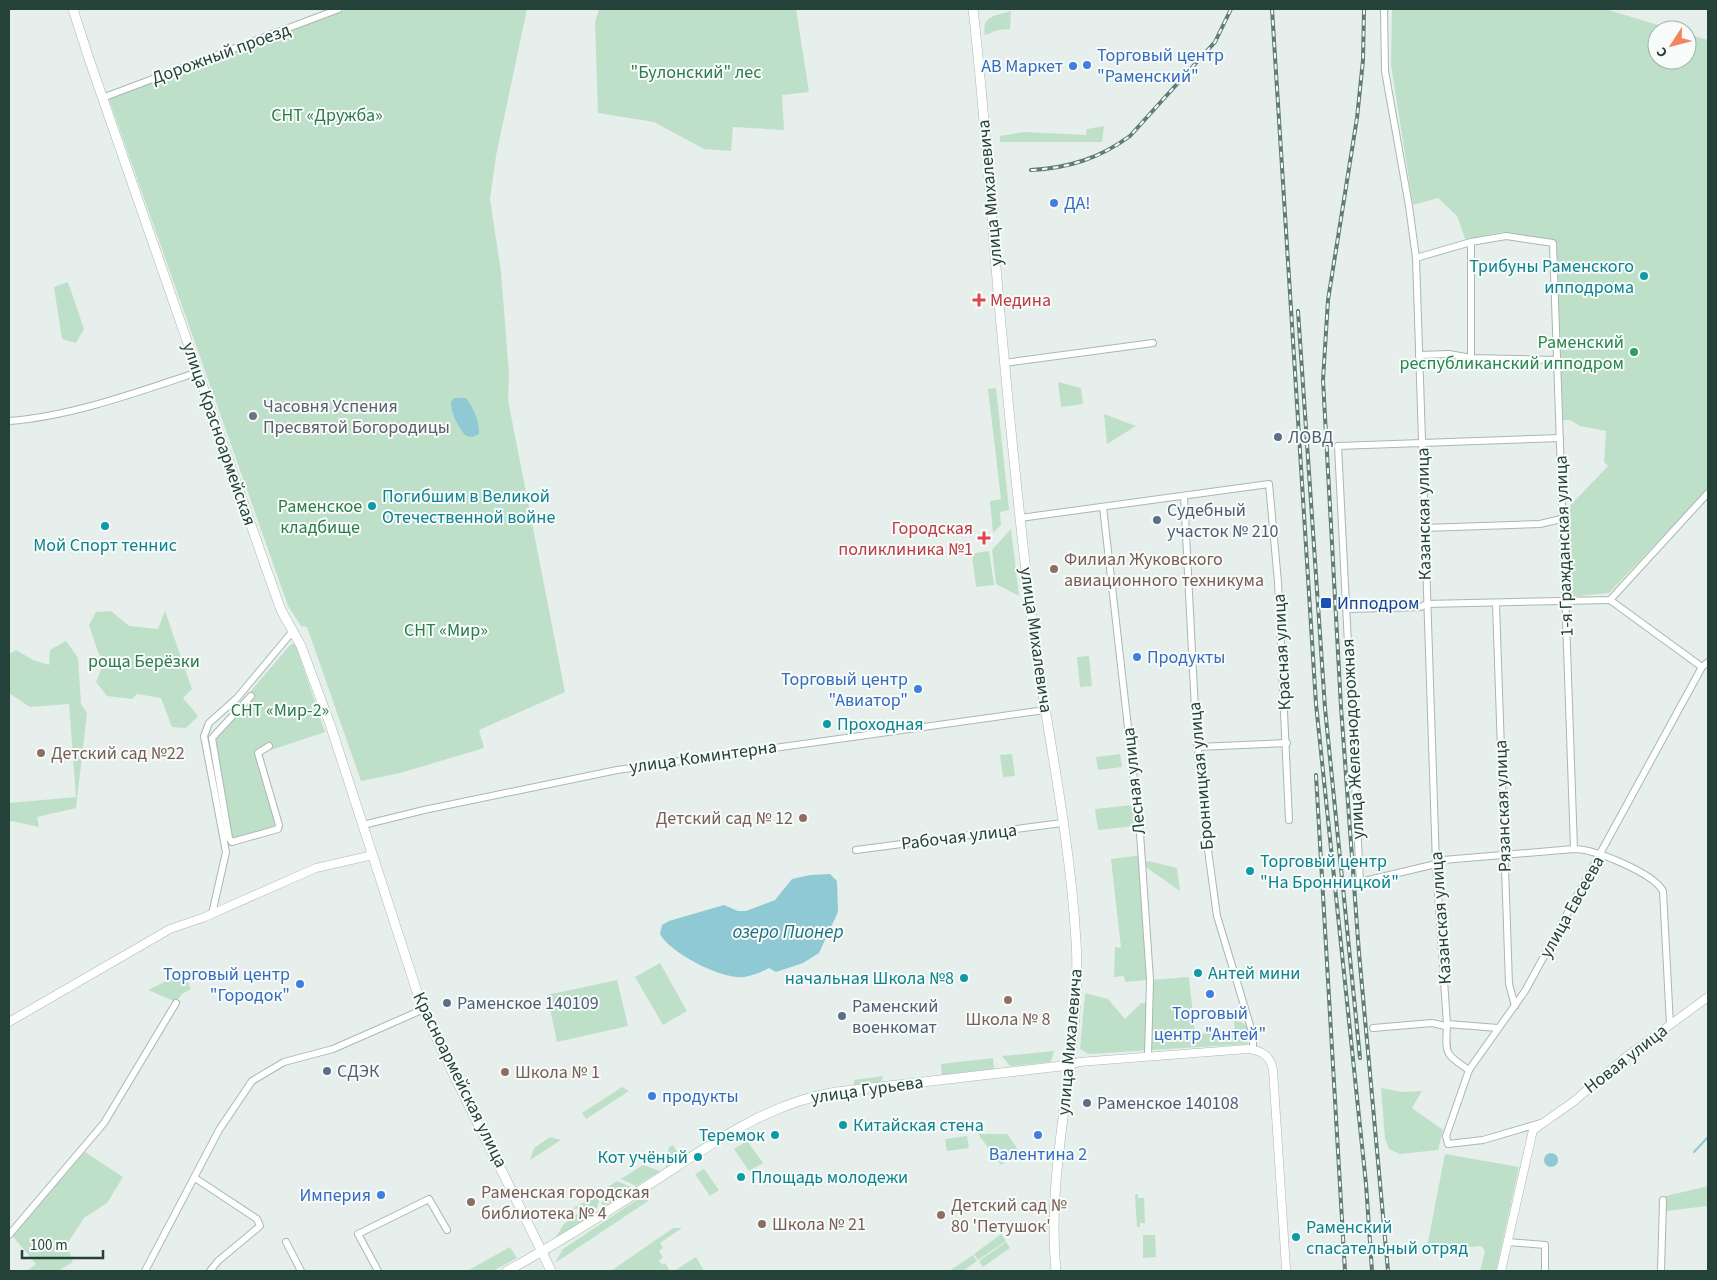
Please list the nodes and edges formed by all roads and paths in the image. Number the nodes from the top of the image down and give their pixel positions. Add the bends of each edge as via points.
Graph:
1 (74, 9) edge
2 (339, 9) edge
3 (973, 9) edge
4 (1384, 9) edge
5 (102, 98) junction
6 (1471, 242) junction
7 (1416, 258) junction
8 (1153, 343) dead end
9 (1419, 355) junction
10 (1471, 358) junction
11 (1557, 360) junction
12 (1004, 363) junction
13 (198, 372) junction
14 (9, 421) edge
15 (1560, 438) junction
16 (1423, 443) junction
17 (1708, 493) edge
18 (1184, 496) junction
19 (1103, 507) junction
20 (1020, 518) junction
21 (1561, 519) junction
22 (1424, 528) junction
23 (1610, 600) junction
24 (1566, 601) junction
25 (1426, 604) junction
26 (1496, 604) junction
27 (1348, 609) junction
28 (293, 631) junction
29 (1708, 662) edge
30 (1702, 667) junction
31 (251, 696) dead end
32 (1045, 710) junction
33 (1287, 743) junction
34 (269, 746) dead end
35 (1197, 747) junction
36 (1289, 820) dead end
37 (1062, 823) junction
38 (364, 825) junction
39 (1574, 849) junction
40 (856, 850) dead end
41 (373, 855) junction
42 (1505, 855) junction
43 (1601, 855) junction
44 (1436, 864) junction
45 (212, 914) junction
46 (1708, 997) edge
47 (176, 1003) dead end
48 (1515, 1006) junction
49 (424, 1009) junction
50 (9, 1022) edge
51 (1447, 1024) junction
52 (1670, 1025) junction
53 (1373, 1028) dead end
54 (1498, 1028) junction
55 (1253, 1049) junction
56 (1148, 1056) junction
57 (1070, 1065) junction
58 (1469, 1070) junction
59 (1544, 1122) junction
60 (195, 1178) junction
61 (1663, 1200) dead end
62 (447, 1230) dead end
63 (9, 1235) edge
64 (286, 1242) dead end
65 (1508, 1242) junction
66 (543, 1252) junction
67 (1286, 1268) dead end
68 (145, 1271) edge
69 (210, 1271) edge
70 (301, 1271) edge
71 (378, 1271) edge
72 (507, 1271) edge
73 (551, 1271) edge
74 (1056, 1271) edge
75 (1501, 1271) edge
76 (1545, 1271) edge
77 (1661, 1271) edge

1 - 5 main road, улица Красноармейская
2 - 5 street, Дорожный проезд
3 - 12 main road, улица Михалевича
4 - 7 street, Казанская улица via 1385,71
5 - 13 main road, улица Красноармейская
6 - 7 street
6 - 10 street
6 - 11 street, 1-я Гражданская улица via 1506,236 1553,243
7 - 9 street, Казанская улица
8 - 12 street
9 - 10 street via 1456,354
9 - 16 street, Казанская улица
10 - 11 street
11 - 15 street, 1-я Гражданская улица
12 - 20 main road, улица Михалевича
13 - 14 street via 135,393 31,419
13 - 28 main road, улица Красноармейская via 281,610
15 - 16 street
15 - 21 street, 1-я Гражданская улица
16 - 22 street, Казанская улица
16 - 27 street, улица Железнодорожная via 1338,446
17 - 23 street
18 - 19 street
18 - 33 street, Красная улица via 1270,484
18 - 35 street, Бронницкая улица
19 - 20 street
19 - 56 street, Лесная улица via 1140,833 1150,980
20 - 32 main road, улица Михалевича
21 - 22 street via 1540,524
21 - 24 street, 1-я Гражданская улица
22 - 25 street, Казанская улица
23 - 24 street
23 - 30 street
24 - 26 street
24 - 39 street, 1-я Гражданская улица
25 - 26 street
25 - 27 street via 1421,607
25 - 44 street, Казанская улица
26 - 42 street, Рязанская улица
27 - 44 street, улица Железнодорожная via 1360,882
28 - 38 main road, улица Красноармейская via 330,724
28 - 45 street via 237,698 209,723 204,736 226,852
29 - 30 street
30 - 43 street, улица Евсеева
31 - 34 street via 212,738 232,842 278,829 258,753
32 - 37 main road, улица Михалевича
32 - 38 street, улица Коминтерна via 617,770
33 - 35 street
33 - 36 street, Красная улица
35 - 55 street, Бронницкая улица via 1217,916 1253,1036
37 - 40 street, Рабочая улица
37 - 57 main road, улица Михалевича via 1077,956
38 - 41 main road, улица Красноармейская
39 - 42 street
39 - 43 street
41 - 45 street via 316,868
41 - 49 main road, Красноармейская улица
42 - 44 street via 1443,860
42 - 48 street, Рязанская улица via 1509,988
43 - 48 street, улица Евсеева
43 - 52 street via 1653,880 1663,891
44 - 51 street, Казанская улица
45 - 50 street via 170,929
46 - 52 street, Новая улица
47 - 63 street via 104,1123
48 - 54 street, улица Евсеева
49 - 60 street via 333,1049 284,1062 252,1081 219,1130
49 - 66 main road, Красноармейская улица
51 - 53 street
51 - 54 street
51 - 58 street, Казанская улица via 1448,1055
52 - 59 street, Новая улица
54 - 58 street, улица Евсеева
55 - 56 street, улица Гурьева
55 - 67 street via 1270,1060 1273,1070
56 - 57 street, улица Гурьева
57 - 66 main road, улица Гурьева via 836,1092 787,1104 730,1132
57 - 74 main road, улица Михалевича via 1055,1191 1053,1239
58 - 59 street, улица Евсеева via 1446,1136 1448,1144 1484,1140
59 - 65 street, Новая улица via 1532,1133
60 - 68 street
60 - 69 street via 257,1218 260,1226
61 - 77 street
62 - 71 street via 429,1199 358,1234
64 - 70 street
65 - 75 street, Новая улица
65 - 76 street via 1546,1245
66 - 72 main road, улица Гурьева
66 - 73 main road, Красноармейская улица

